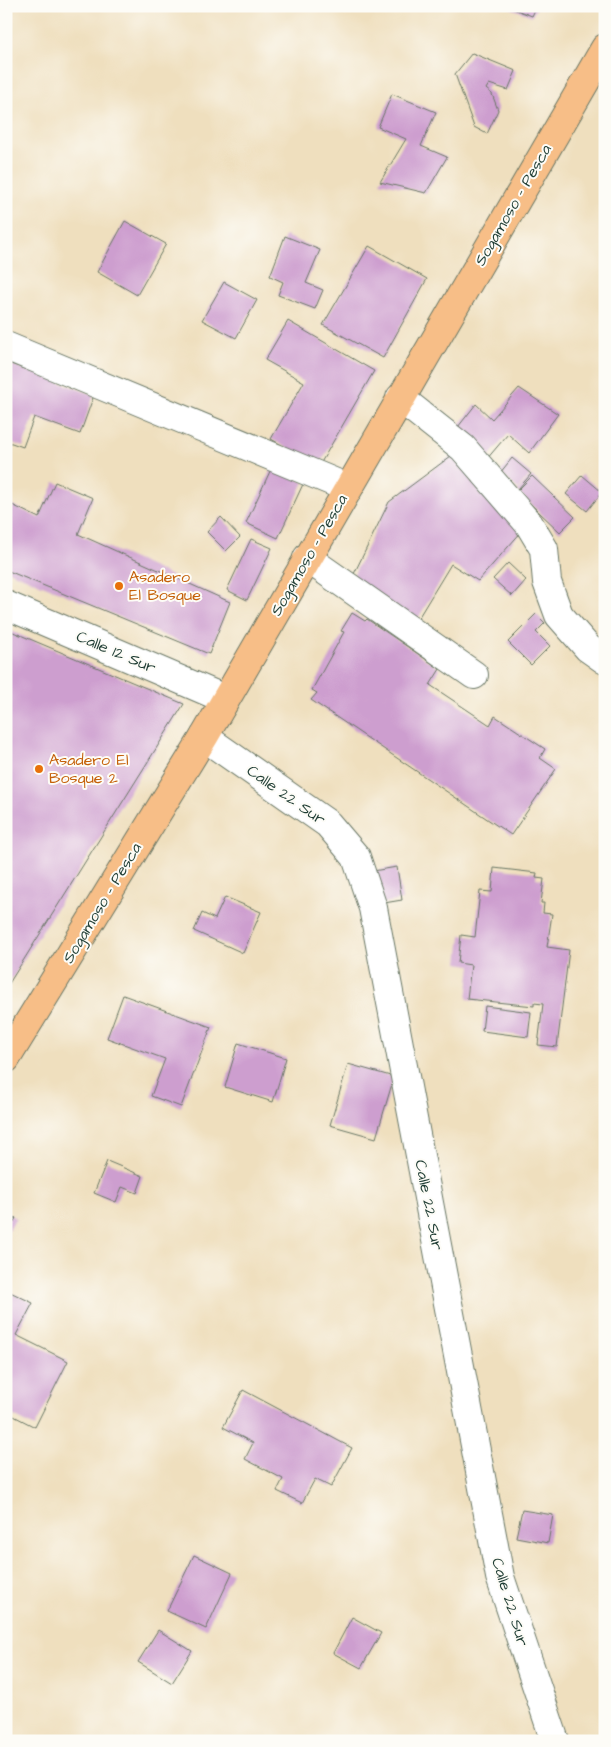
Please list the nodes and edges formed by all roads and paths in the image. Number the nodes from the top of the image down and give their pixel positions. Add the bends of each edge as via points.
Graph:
1 (605, 48) edge
2 (6, 346) edge
3 (400, 398) junction
4 (348, 488) junction
5 (307, 558) junction
6 (6, 605) edge
7 (605, 660) edge
8 (474, 675) dead end
9 (225, 699) junction
10 (204, 737) junction
11 (6, 1059) edge
12 (555, 1741) edge

1 - 3 main road, Sogamoso - Pesca
2 - 4 street
3 - 4 main road, Sogamoso - Pesca
3 - 7 street via 463,448 530,524 544,550 547,582 559,615 588,648
4 - 5 main road, Sogamoso - Pesca
5 - 8 street
5 - 9 main road, Sogamoso - Pesca
6 - 9 street, Calle 12 Sur
9 - 10 main road, Sogamoso - Pesca
10 - 11 main road, Sogamoso - Pesca
10 - 12 street, Calle 22 Sur via 328,824 356,857 373,908 500,1577

